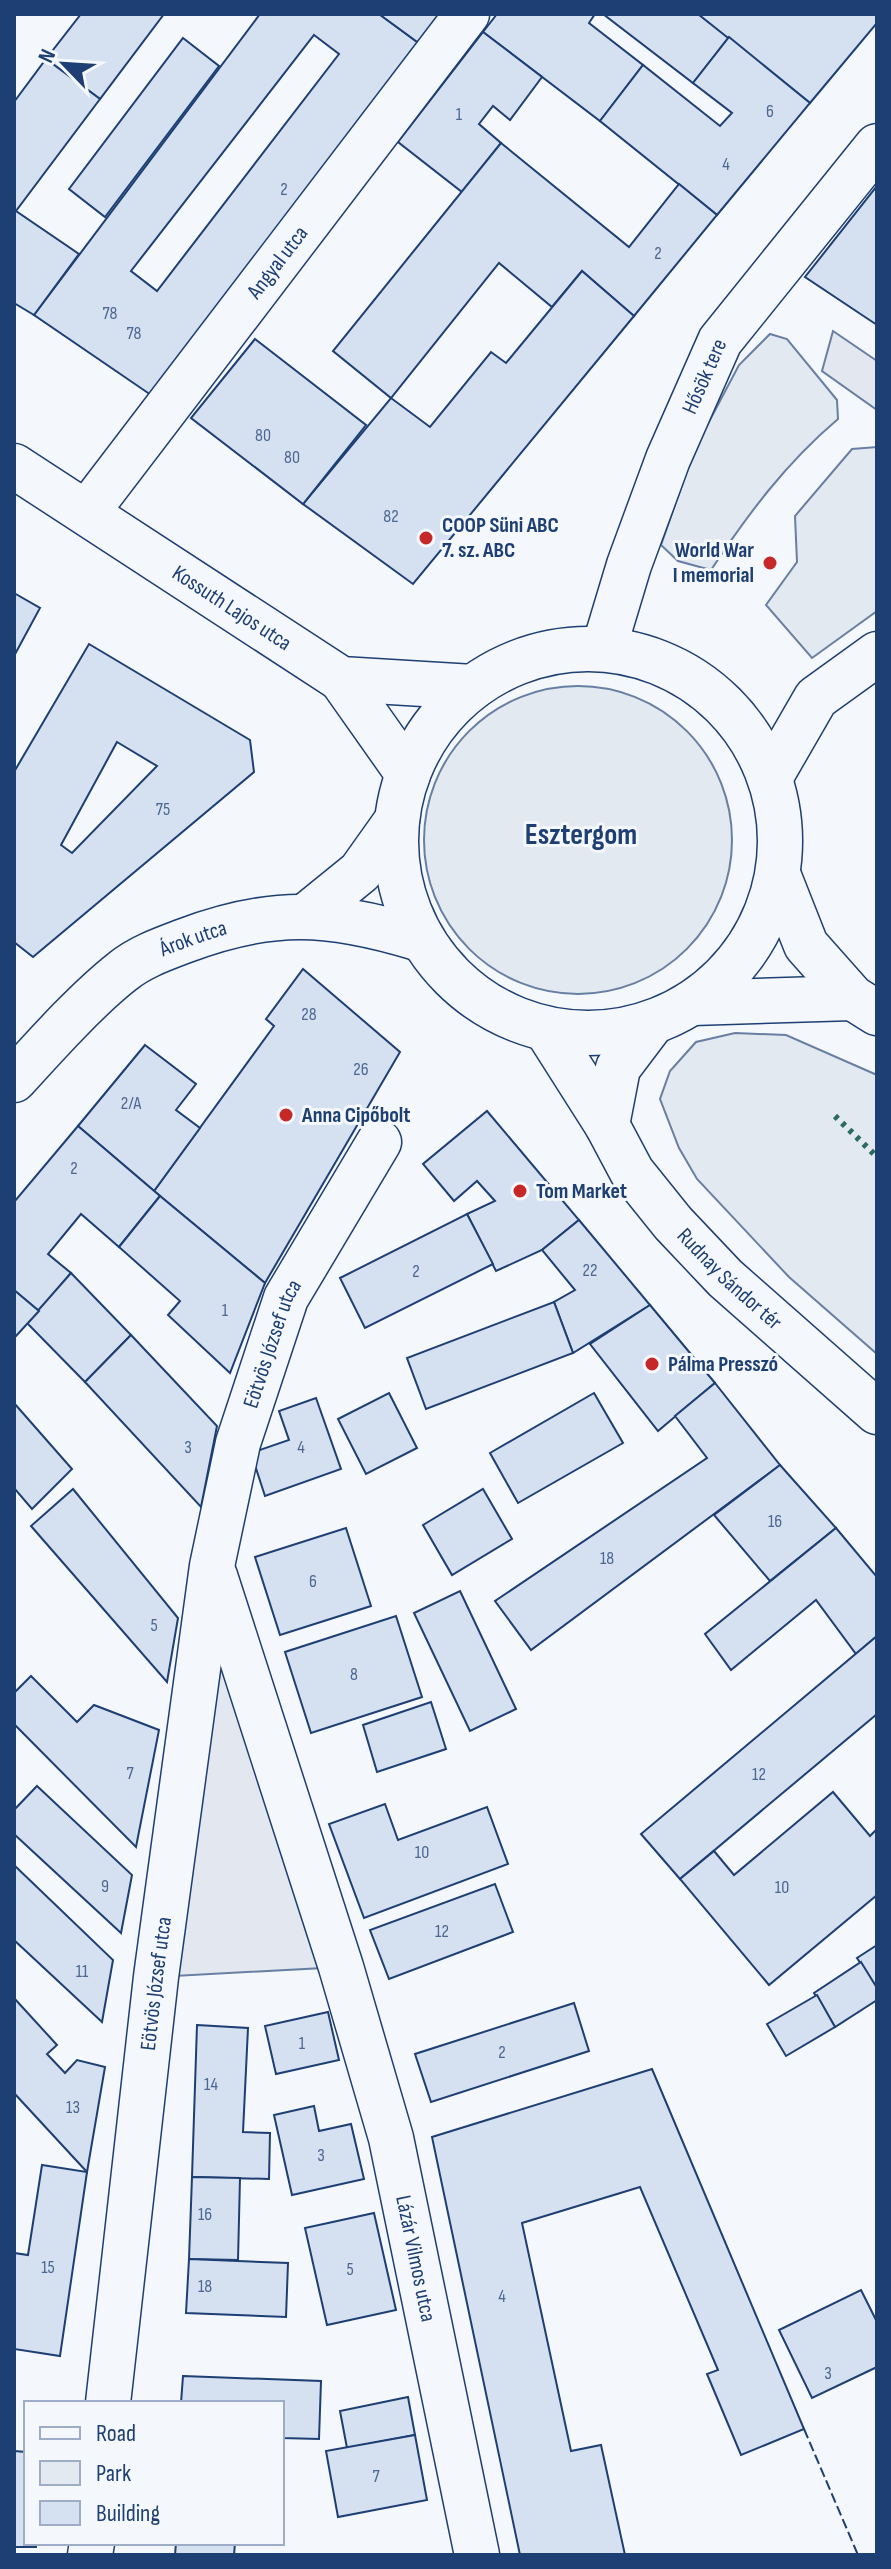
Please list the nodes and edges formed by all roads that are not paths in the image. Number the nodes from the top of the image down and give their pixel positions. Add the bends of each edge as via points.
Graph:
1 (467, 14) edge
2 (877, 146) edge
3 (14, 466) edge
4 (87, 512) junction
5 (604, 648) junction
6 (877, 654) edge
7 (341, 679) junction
8 (473, 687) junction
9 (408, 774) junction
10 (771, 776) junction
11 (397, 820) junction
12 (778, 874) junction
13 (307, 915) junction
14 (417, 938) junction
15 (692, 1003) junction
16 (865, 1006) edge
17 (652, 1023) junction
18 (546, 1029) junction
19 (14, 1080) edge
20 (607, 1125) junction
21 (379, 1142) dead end
22 (877, 1412) edge
23 (212, 1566) junction
24 (341, 1967) joint
25 (108, 2401) edge
26 (477, 2555) edge

1 - 4 main road, Angyal utca
2 - 5 main road, Hősök tere via 720,341 668,459
3 - 4 main road, Kossuth Lajos utca
4 - 7 main road, Kossuth Lajos utca
5 - 8 main road via 558,650 513,663
5 - 10 main road via 658,660 706,687 745,727
6 - 10 main road via 816,698
7 - 8 main road, Kossuth Lajos utca
7 - 9 main road
8 - 9 main road via 434,726
9 - 11 main road
10 - 12 main road via 781,824
11 - 13 main road via 360,872
11 - 14 main road via 399,871
12 - 15 main road via 762,924 733,968
12 - 16 main road via 806,945
13 - 14 main road, Árok utca via 361,921
13 - 19 main road, Árok utca via 229,924 124,970
14 - 18 main road via 466,990 505,1014
15 - 16 main road
15 - 17 main road
17 - 18 main road via 599,1034
17 - 20 main road via 618,1068
18 - 20 main road, Rudnay Sándor tér
20 - 22 main road, Rudnay Sándor tér via 632,1172 725,1278
21 - 23 main road, Eötvös József utca via 286,1298 238,1443
23 - 24 main road, Eötvös József utca
23 - 25 main road, Eötvös József utca via 156,1977
24 - 26 main road, Lázár Vilmos utca via 391,2138

